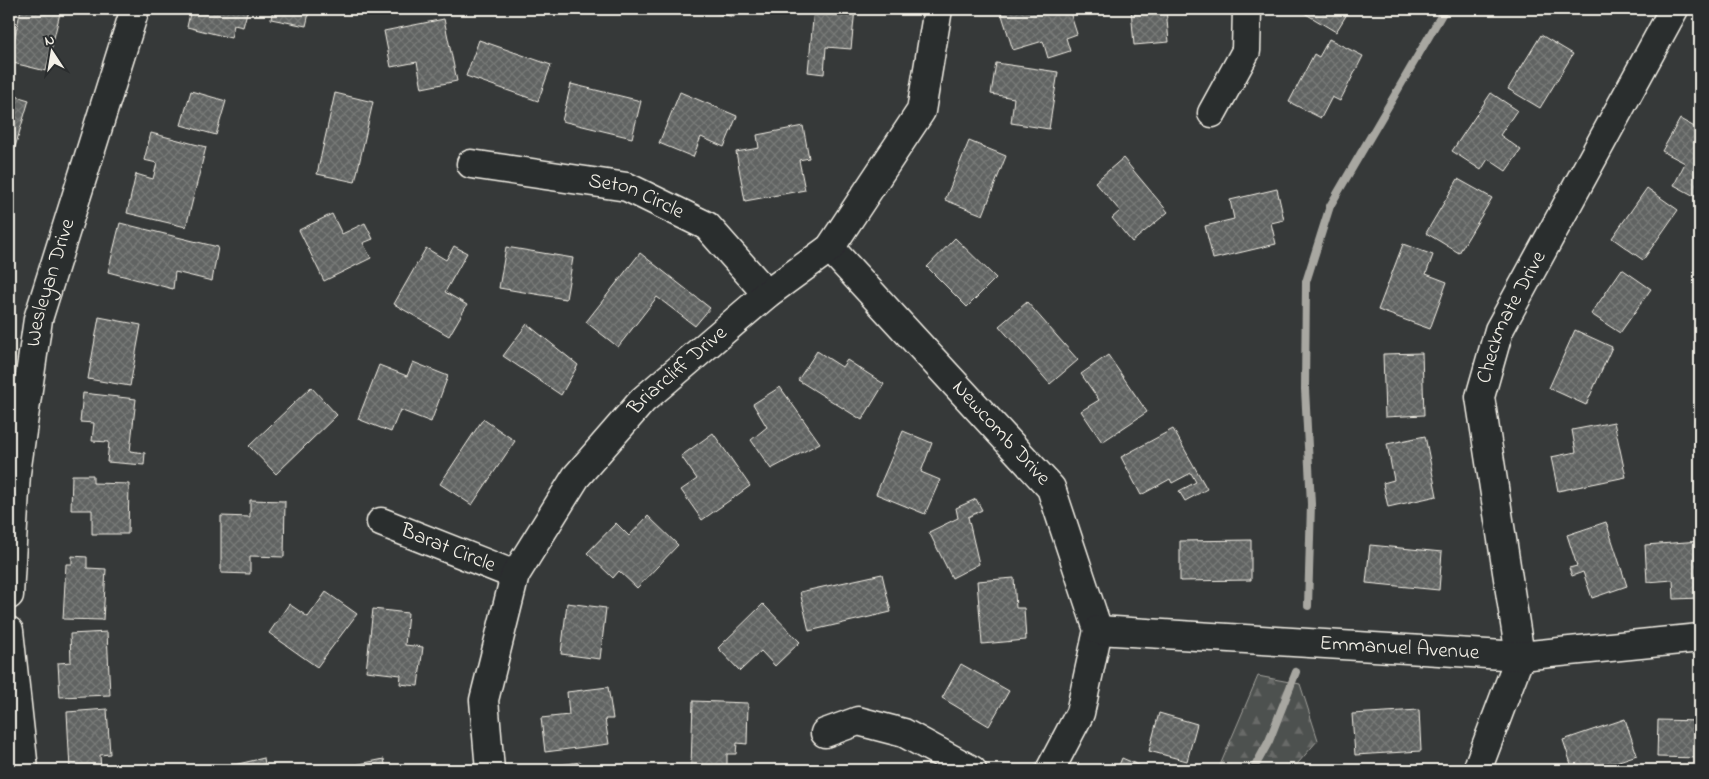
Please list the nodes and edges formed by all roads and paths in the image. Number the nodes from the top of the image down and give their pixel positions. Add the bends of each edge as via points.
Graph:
1 (135, 9) edge
2 (938, 9) edge
3 (1247, 9) edge
4 (1674, 9) edge
5 (1212, 113) dead end
6 (471, 164) dead end
7 (830, 248) junction
8 (767, 294) junction
9 (381, 522) dead end
10 (515, 575) junction
11 (9, 595) edge
12 (1098, 630) junction
13 (9, 631) edge
14 (1700, 638) edge
15 (1520, 656) junction
16 (824, 732) dead end
17 (24, 770) edge
18 (490, 770) edge
19 (972, 770) edge
20 (1050, 770) edge
21 (1477, 770) edge

1 - 11 street, Wesleyan Drive via 38,319 16,473
2 - 7 street, Briarcliff Drive via 921,111
3 - 5 street via 1246,51
4 - 15 street, Checkmate Drive via 1498,330 1480,397
6 - 8 street, Seton Circle via 627,187 707,226
7 - 8 street, Briarcliff Drive
7 - 12 street, Newcomb Drive via 1051,488
8 - 10 street, Briarcliff Drive via 643,400 576,477
9 - 10 street, Barat Circle
10 - 18 street, Briarcliff Drive via 484,700
12 - 15 street, Emmanuel Avenue
12 - 20 street via 1080,713
13 - 17 street
14 - 15 street, Emmanuel Avenue
15 - 21 street, Checkmate Drive
16 - 19 street via 858,721 904,733

